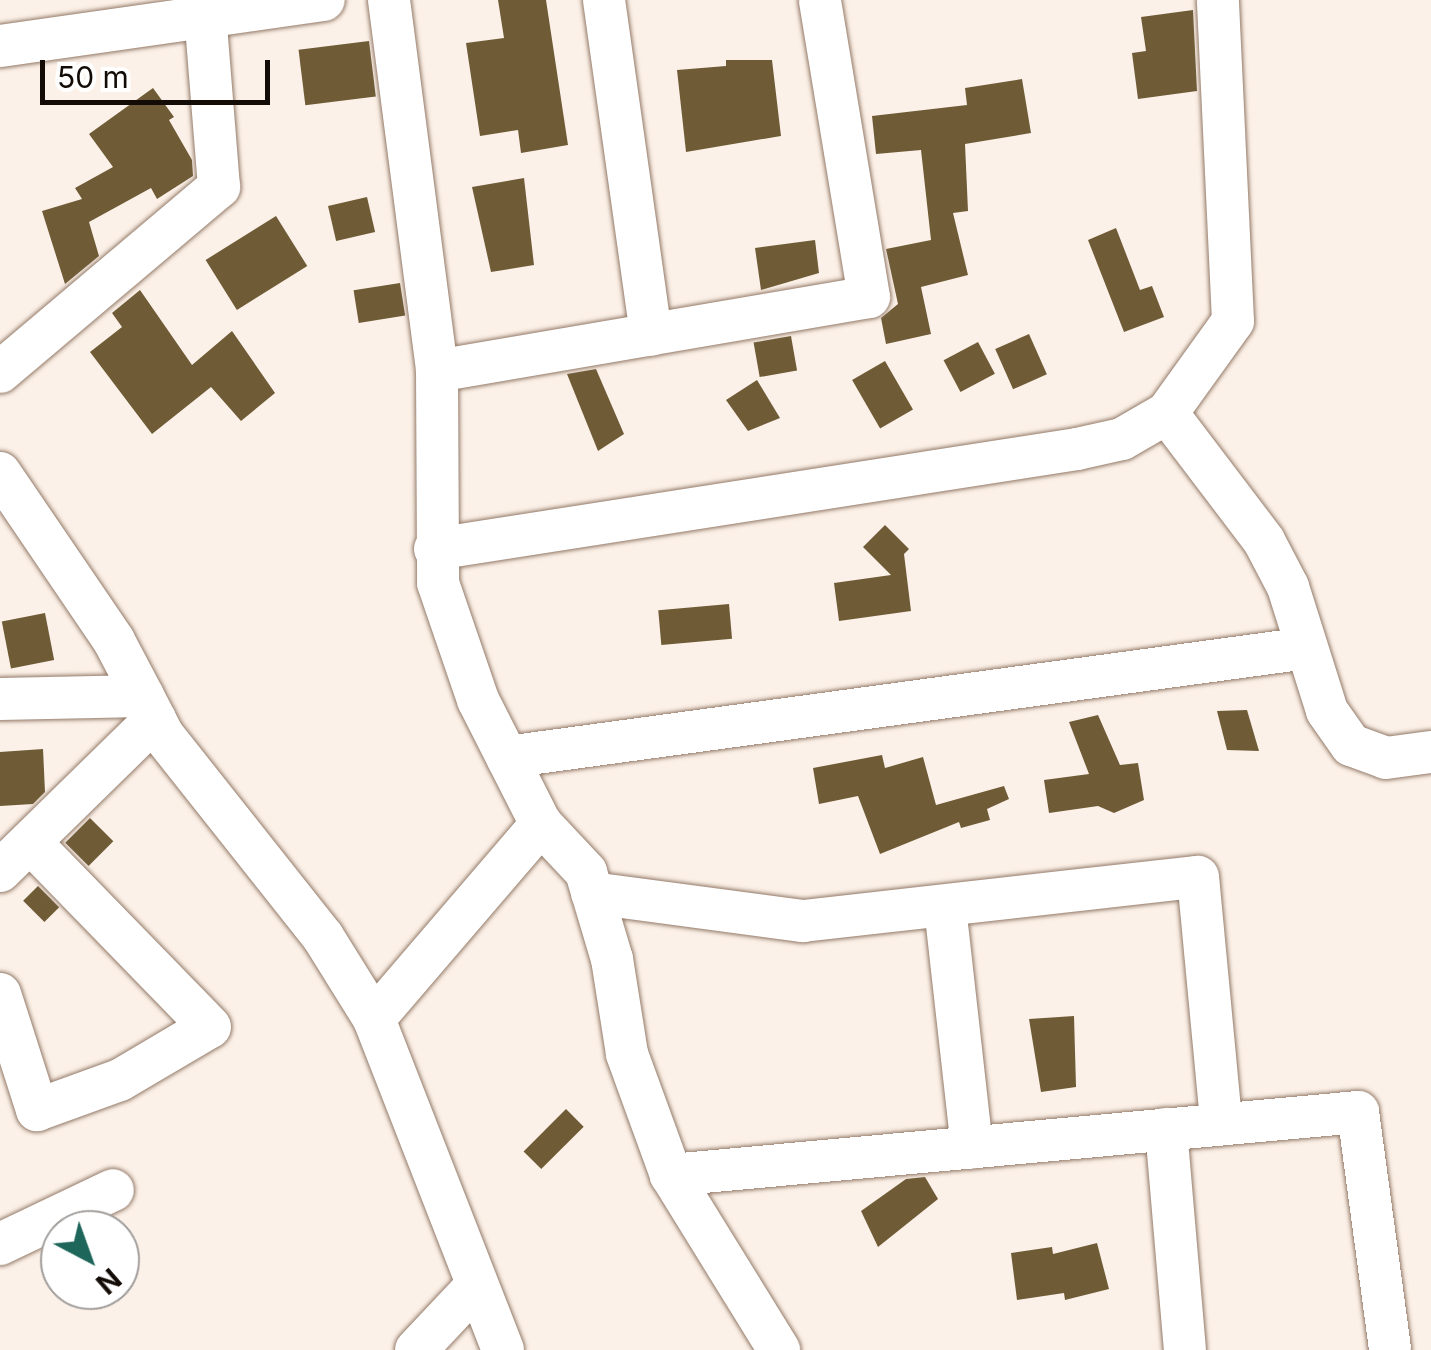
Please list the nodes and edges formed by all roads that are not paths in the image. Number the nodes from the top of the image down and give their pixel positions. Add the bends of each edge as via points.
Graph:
1 (324, 0) edge
2 (389, 0) edge
3 (604, 0) edge
4 (820, 0) edge
5 (1218, 0) edge
6 (204, 14) junction
7 (0, 46) edge
8 (651, 334) junction
9 (437, 371) junction
10 (0, 372) edge
11 (1167, 413) junction
12 (0, 473) edge
13 (434, 549) junction
14 (1307, 648) junction
15 (0, 699) edge
16 (149, 707) junction
17 (1431, 752) edge
18 (507, 756) junction
19 (541, 824) junction
20 (15, 856) edge
21 (592, 893) junction
22 (945, 906) junction
23 (0, 994) edge
24 (374, 1020) junction
25 (1221, 1120) junction
26 (1166, 1130) junction
27 (972, 1147) junction
28 (671, 1175) junction
29 (114, 1190) dead end
30 (0, 1244) edge
31 (476, 1286) junction
32 (416, 1350) edge
33 (504, 1350) edge
34 (779, 1350) edge
35 (1185, 1350) edge
36 (1390, 1350) edge

1 - 6 street
2 - 9 street
3 - 8 street
4 - 8 street via 869,297
5 - 11 street via 1233,321
6 - 7 street
6 - 10 street via 219,186
8 - 9 street
9 - 13 street
11 - 13 street via 1122,439 1077,449
11 - 14 street via 1264,540
12 - 16 street
13 - 18 street via 438,583 478,700
14 - 17 street via 1326,711 1351,745 1386,758
14 - 18 street
15 - 16 street
16 - 20 street
16 - 24 street via 323,938
18 - 19 street
19 - 21 street via 586,872
19 - 24 street
20 - 23 street via 210,1027 120,1080 37,1110
21 - 22 street via 803,922
21 - 28 street via 612,959 627,1054
22 - 25 street via 1198,877
22 - 27 street
24 - 31 street
25 - 26 street
25 - 36 street via 1358,1112
26 - 27 street
26 - 35 street
27 - 28 street
28 - 34 street
29 - 30 street
31 - 32 street
31 - 33 street

